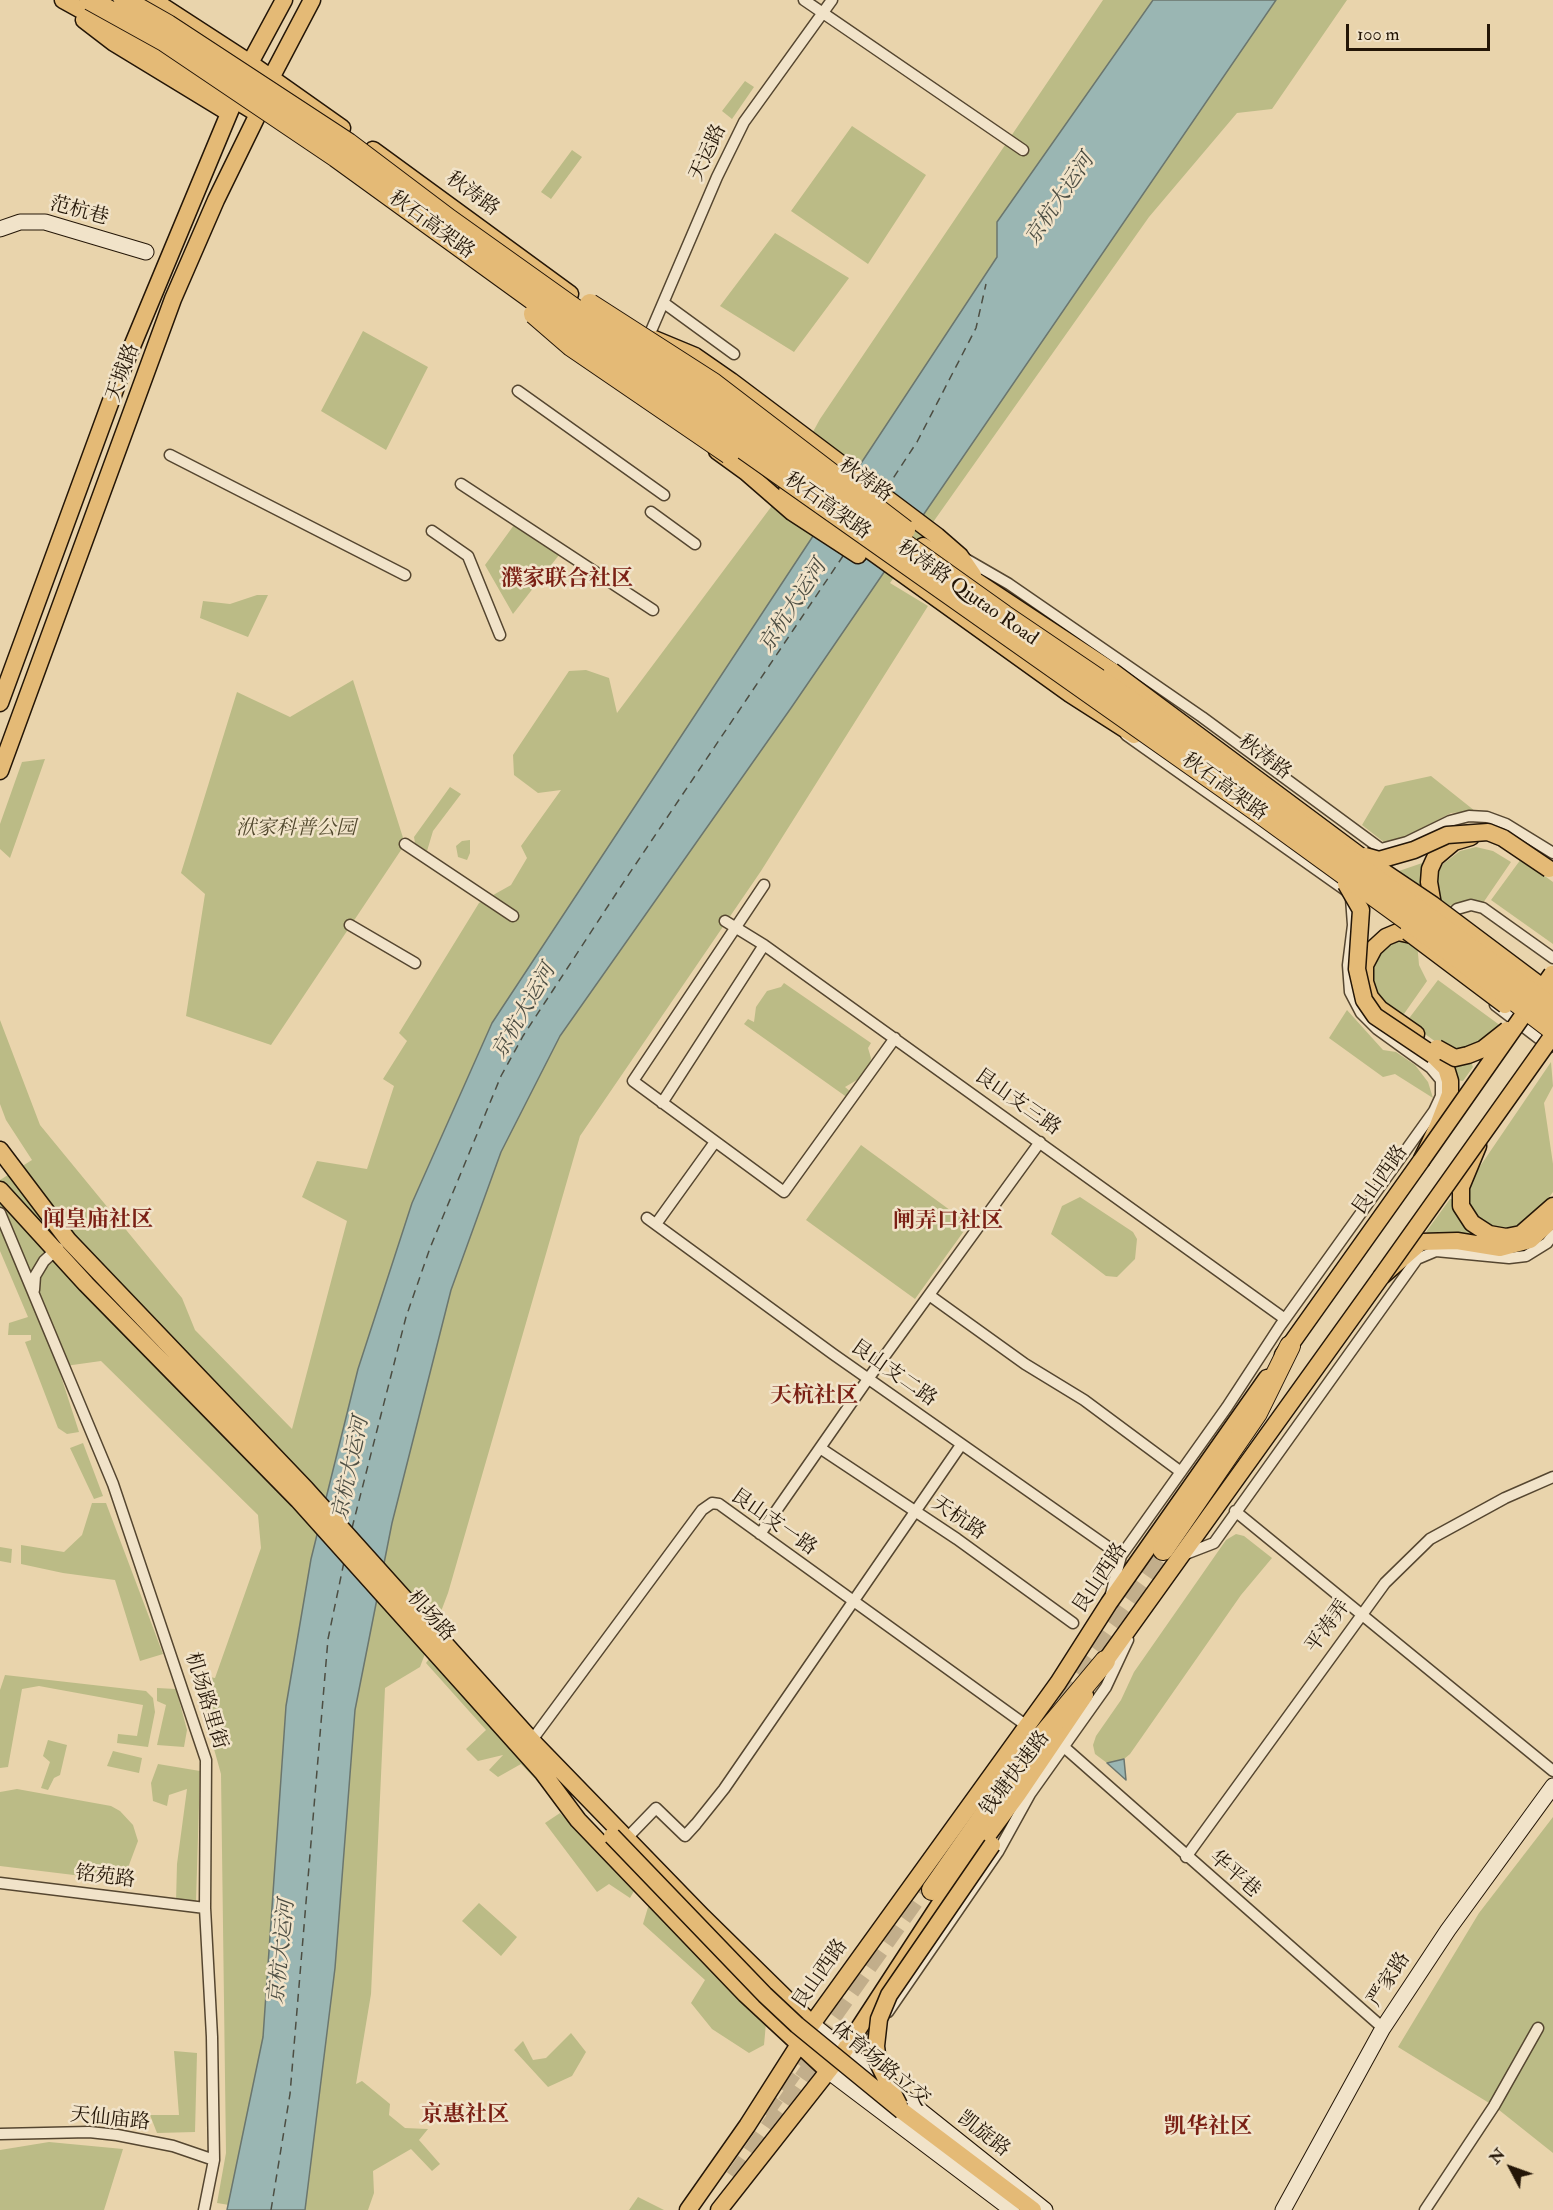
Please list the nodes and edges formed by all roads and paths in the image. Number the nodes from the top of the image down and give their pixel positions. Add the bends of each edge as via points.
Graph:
1 (124, 0) edge
2 (153, 0) edge
3 (284, 0) edge
4 (312, 0) edge
5 (804, 0) edge
6 (832, 0) edge
7 (75, 2) edge
8 (823, 14) junction
9 (250, 63) junction
10 (271, 78) junction
11 (231, 107) junction
12 (258, 114) junction
13 (1023, 150) dead end
14 (445, 227) junction
15 (0, 229) edge
16 (146, 252) dead end
17 (664, 303) junction
18 (625, 335) junction
19 (648, 338) junction
20 (734, 354) dead end
21 (518, 391) dead end
22 (170, 454) dead end
23 (461, 484) dead end
24 (780, 493) junction
25 (664, 495) dead end
26 (651, 512) dead end
27 (820, 515) junction
28 (432, 531) dead end
29 (695, 544) dead end
30 (928, 549) junction
31 (952, 555) junction
32 (405, 575) dead end
33 (917, 585) junction
34 (653, 610) dead end
35 (500, 635) dead end
36 (1087, 639) junction
37 (1112, 671) junction
38 (0, 703) edge
39 (0, 771) edge
40 (405, 843) dead end
41 (1381, 849) junction
42 (1553, 853) edge
43 (1357, 854) junction
44 (1553, 871) edge
45 (1553, 878) edge
46 (764, 885) dead end
47 (1349, 889) junction
48 (1433, 905) junction
49 (513, 916) dead end
50 (725, 921) dead end
51 (1443, 922) junction
52 (350, 925) dead end
53 (735, 927) junction
54 (1412, 935) junction
55 (764, 945) junction
56 (1553, 958) edge
57 (416, 963) dead end
58 (1553, 974) edge
59 (1553, 995) edge
60 (1553, 1009) edge
61 (1524, 1017) junction
62 (1553, 1030) edge
63 (1553, 1035) edge
64 (895, 1038) junction
65 (1553, 1042) edge
66 (1553, 1049) edge
67 (662, 1103) junction
68 (1483, 1133) junction
69 (715, 1142) junction
70 (1040, 1142) junction
71 (0, 1150) edge
72 (1421, 1161) junction
73 (0, 1190) edge
74 (1553, 1206) edge
75 (0, 1213) edge
76 (1553, 1219) edge
77 (1553, 1235) edge
78 (62, 1245) junction
79 (1381, 1277) junction
80 (34, 1293) junction
81 (928, 1295) junction
82 (1285, 1319) junction
83 (1290, 1346) junction
84 (868, 1379) junction
85 (962, 1445) junction
86 (819, 1448) junction
87 (1181, 1472) junction
88 (1553, 1477) edge
89 (1235, 1511) junction
90 (915, 1512) junction
91 (760, 1534) junction
92 (1162, 1550) tunnel mouth
93 (1183, 1555) junction
94 (1121, 1556) junction
95 (853, 1601) junction
96 (1108, 1604) junction
97 (406, 1611) junction
98 (1361, 1613) junction
99 (1138, 1617) junction
100 (1073, 1623) dead end
101 (1105, 1661) junction
102 (1027, 1726) junction
103 (534, 1743) junction
104 (1064, 1747) junction
105 (1553, 1771) edge
106 (543, 1773) junction
107 (1553, 1786) edge
108 (1018, 1794) junction
109 (619, 1837) junction
110 (1186, 1857) junction
111 (0, 1883) edge
112 (932, 1890) tunnel mouth
113 (205, 1908) junction
114 (812, 2024) junction
115 (1383, 2028) junction
116 (1538, 2028) dead end
117 (798, 2046) junction
118 (844, 2051) junction
119 (828, 2071) junction
120 (902, 2111) junction
121 (0, 2134) edge
122 (214, 2160) junction
123 (204, 2210) edge
124 (688, 2210) edge
125 (719, 2210) edge
126 (1012, 2210) edge
127 (1033, 2210) edge
128 (1045, 2210) edge
129 (1283, 2210) edge
130 (1425, 2210) edge

1 - 14 highway, 秋石高架路, bridge via 348,143
2 - 9 main road, 秋涛路
3 - 9 main road, 天城路
4 - 10 main road, 天城路
5 - 8 street
6 - 8 street, 天运路
7 - 11 main road via 87,23 114,44
7 - 14 highway, 秋石高架路, bridge via 164,41
8 - 13 street
8 - 17 street, 天运路 via 744,122
9 - 10 main road, 秋涛路
9 - 11 main road, 天城路
10 - 12 main road, 天城路
10 - 18 main road, 秋涛路
11 - 12 main road
11 - 38 main road, 天城路 via 123,368
12 - 24 main road via 703,428
12 - 39 main road, 天城路 via 173,299
14 - 27 highway, bridge via 571,346
14 - 30 highway, bridge via 539,269 713,383
14 - 60 highway, 秋石高架路, bridge via 1153,716
14 - 62 highway, 秋石高架路, bridge via 1261,814
15 - 16 street, 范杭巷 via 20,222 45,222
17 - 19 street, 天运路
17 - 20 street
18 - 19 main road
18 - 30 main road, 秋涛路, bridge
19 - 31 main road via 695,356 817,446
21 - 25 street
22 - 32 street
23 - 34 street
24 - 27 main road, 秋涛路 Qiutao Road
24 - 33 main road via 799,517 896,579
26 - 29 street
27 - 33 main road, 秋涛路 Qiutao Road
28 - 35 street via 468,556
30 - 31 main road, 秋涛路
31 - 36 street via 1009,584
31 - 37 main road, 秋涛路 via 981,585
33 - 47 main road, 秋涛路 Qiutao Road via 1070,694 1179,765
36 - 37 street
36 - 41 street via 1202,717
37 - 43 main road, 秋涛路, bridge
40 - 49 street
41 - 42 street via 1468,816 1506,824
41 - 47 street
41 - 51 street via 1396,886
43 - 44 main road, bridge via 1379,860 1447,835 1488,832
43 - 48 main road, 秋涛路, bridge
45 - 48 main road via 1499,842 1465,837 1443,848 1435,858 1429,882
46 - 53 street
47 - 51 street via 1392,889
47 - 54 main road, bridge
47 - 72 main road, bridge via 1361,910 1357,969 1364,1000 1375,1016 1433,1055 1446,1068 1450,1081 1446,1107
47 - 82 street via 1353,925 1348,965 1350,992 1361,1013 1377,1029 1431,1068 1441,1080 1441,1096
48 - 59 main road, 秋涛路, bridge
50 - 53 street, 艮山支三路
51 - 56 street via 1457,909 1471,905 1483,908
51 - 66 street via 1430,944 1443,966
52 - 57 street
53 - 55 street, 艮山支三路
53 - 67 street via 633,1081
54 - 61 main road, bridge via 1398,932 1386,937 1365,965 1370,997 1380,1009 1455,1058 1483,1049
54 - 65 main road, bridge
55 - 64 street, 艮山支三路
55 - 67 street
58 - 61 main road, 艮山西路, bridge
61 - 72 main road, 艮山西路, bridge
63 - 68 main road, bridge
64 - 69 street via 784,1192
64 - 70 street, 艮山支三路
67 - 69 street
68 - 74 main road, bridge via 1461,1187 1461,1206 1472,1223 1489,1234 1521,1234
68 - 79 main road, bridge
69 - 84 street, 艮山支二路 via 652,1221
70 - 81 street
70 - 82 street, 艮山支三路
71 - 78 main road, 机场路
72 - 83 main road, 艮山西路
73 - 78 main road, 机场路
75 - 80 street, 机场路里街
76 - 79 main road, bridge via 1530,1239 1500,1248 1456,1241 1421,1242
77 - 89 street via 1526,1256 1436,1251 1418,1259
78 - 80 street via 44,1261 35,1276
78 - 97 main road, 机场路 via 302,1495
79 - 93 main road
80 - 113 street, 机场路里街 via 113,1484 206,1760
81 - 84 street
81 - 87 street via 1092,1406
82 - 87 street
83 - 92 highway via 1257,1413
83 - 96 main road, 艮山西路
84 - 85 street, 艮山支二路
84 - 86 street
85 - 90 street
85 - 94 street, 艮山支二路
86 - 90 street, 天杭路
86 - 91 street
87 - 94 street
88 - 98 street, 平涛弄 via 1430,1539
89 - 93 street via 1214,1543
89 - 98 street
90 - 95 street
90 - 100 street, 天杭路
91 - 95 street, 艮山支一路
91 - 103 street, 艮山支一路 via 719,1504 712,1503 702,1510
93 - 99 main road
94 - 96 street
95 - 102 street, 艮山支一路
95 - 109 street via 723,1789 685,1836 656,1808
96 - 102 main road, 艮山西路
97 - 103 main road, 机场路
97 - 106 main road, 机场路
98 - 105 street
98 - 110 street, 平涛弄
99 - 101 main road
99 - 104 street via 1106,1688
101 - 108 main road
101 - 112 highway, 钱塘快速路 via 1024,1758
102 - 114 main road, 艮山西路
103 - 109 main road, 体育场路立交
104 - 110 street, 华平巷
104 - 118 street via 868,2043
106 - 109 main road, 体育场路立交
106 - 117 main road, 机场路 via 578,1820
107 - 115 street, 严家路 via 1479,1885
108 - 118 main road via 962,1870
108 - 120 main road, bridge via 992,1845 889,1995 879,2019 878,2063
109 - 114 main road
109 - 120 main road, 体育场路立交, bridge via 765,1995
110 - 115 street, 华平巷
111 - 113 street, 铭苑路
113 - 122 street, 机场路里街
114 - 117 main road, 艮山西路
114 - 118 street, 凯旋路
115 - 129 street, 严家路
116 - 130 street via 1494,2106
117 - 119 main road, 机场路
117 - 124 main road, 艮山西路
118 - 119 main road
118 - 128 street, 凯旋路
119 - 125 main road
119 - 126 street
120 - 127 main road, 体育场路立交
121 - 122 street, 天仙庙路 via 117,2135 173,2146
122 - 123 street, 机场路里街

